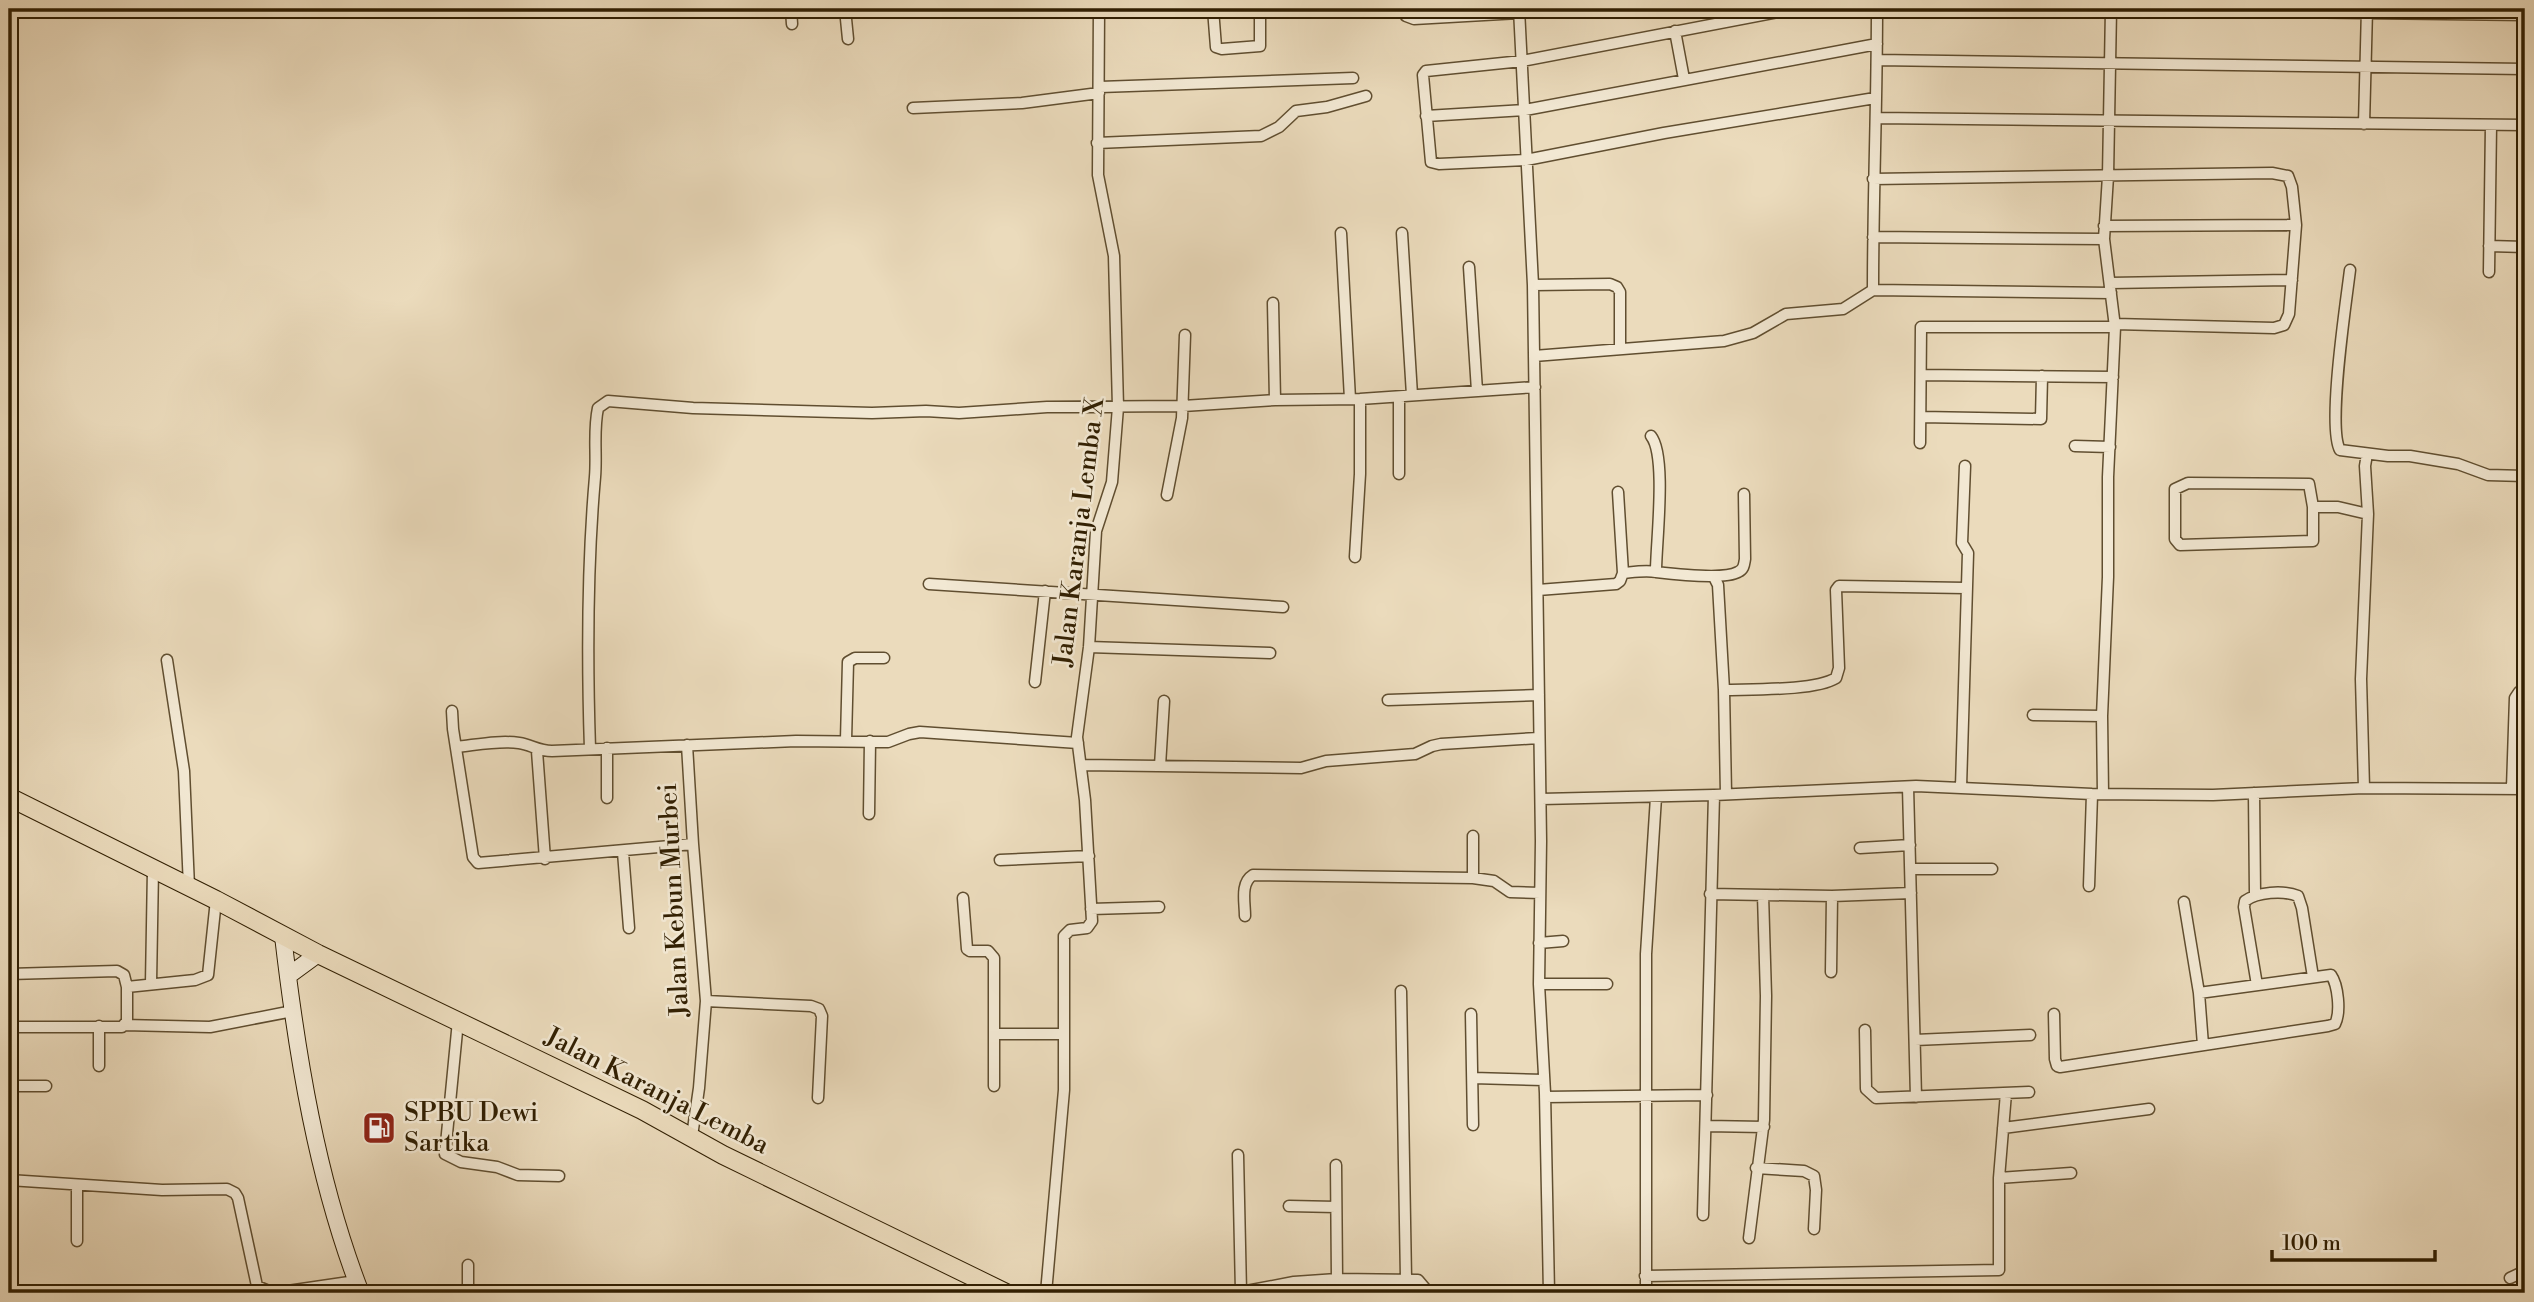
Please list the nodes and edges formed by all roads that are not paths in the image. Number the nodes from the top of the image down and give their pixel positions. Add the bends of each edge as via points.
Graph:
1 (791, 9) edge
2 (845, 9) edge
3 (1099, 9) edge
4 (1213, 9) edge
5 (1259, 9) edge
6 (1405, 9) edge
7 (1542, 9) edge
8 (1794, 9) edge
9 (1877, 9) edge
10 (2041, 9) edge
11 (2111, 9) edge
12 (2367, 10) edge
13 (1519, 11) edge
14 (2525, 15) edge
15 (792, 24) dead end
16 (1675, 31) junction
17 (848, 39) dead end
18 (1877, 44) junction
19 (1522, 61) junction
20 (1877, 61) junction
21 (2111, 65) junction
22 (2366, 65) junction
23 (2525, 69) edge
24 (1353, 78) dead end
25 (1684, 79) junction
26 (1099, 90) junction
27 (1366, 96) dead end
28 (1875, 98) junction
29 (913, 108) dead end
30 (1525, 110) junction
31 (1426, 116) junction
32 (1876, 118) junction
33 (2108, 121) junction
34 (2364, 124) junction
35 (2491, 125) junction
36 (2525, 125) edge
37 (1097, 143) junction
38 (1527, 160) junction
39 (2108, 176) junction
40 (1873, 180) junction
41 (2296, 225) junction
42 (2104, 226) junction
43 (1341, 233) dead end
44 (1402, 233) dead end
45 (1873, 237) junction
46 (2104, 239) junction
47 (2489, 246) junction
48 (2525, 247) edge
49 (1469, 267) dead end
50 (2350, 271) dead end
51 (2489, 272) dead end
52 (2292, 280) junction
53 (1533, 285) junction
54 (2110, 288) junction
55 (1873, 290) junction
56 (1273, 303) dead end
57 (2115, 325) junction
58 (1185, 335) dead end
59 (1620, 348) junction
60 (1534, 356) junction
61 (1921, 374) junction
62 (2042, 376) junction
63 (2113, 377) junction
64 (1535, 387) junction
65 (1476, 391) junction
66 (1412, 396) junction
67 (1399, 397) junction
68 (1355, 399) junction
69 (1275, 400) junction
70 (1183, 406) junction
71 (1118, 407) junction
72 (1921, 417) junction
73 (1651, 436) dead end
74 (1920, 443) dead end
75 (2075, 446) dead end
76 (2109, 447) junction
77 (2367, 454) junction
78 (1965, 466) dead end
79 (1399, 474) dead end
80 (2525, 476) edge
81 (1618, 492) dead end
82 (1744, 494) dead end
83 (1167, 495) dead end
84 (2313, 508) junction
85 (2368, 514) junction
86 (1355, 557) dead end
87 (1656, 571) junction
88 (1623, 573) junction
89 (1714, 577) junction
90 (929, 584) dead end
91 (1966, 588) junction
92 (1538, 590) junction
93 (1045, 592) junction
94 (1093, 595) junction
95 (1283, 607) dead end
96 (1089, 647) junction
97 (1270, 653) dead end
98 (884, 658) dead end
99 (167, 660) dead end
100 (1035, 682) dead end
101 (1724, 690) junction
102 (2525, 690) edge
103 (1539, 695) junction
104 (1388, 700) dead end
105 (1164, 701) dead end
106 (452, 711) dead end
107 (2033, 715) dead end
108 (2102, 716) junction
109 (1538, 738) junction
110 (846, 740) junction
111 (870, 741) junction
112 (1077, 743) junction
113 (687, 745) junction
114 (456, 747) junction
115 (607, 748) junction
116 (590, 749) junction
117 (537, 751) junction
118 (1082, 765) junction
119 (1160, 766) junction
120 (1908, 787) junction
121 (1961, 787) junction
122 (2364, 788) junction
123 (2512, 788) junction
124 (2525, 789) edge
125 (2254, 793) junction
126 (1726, 794) junction
127 (2097, 794) junction
128 (1714, 795) junction
129 (9, 797) edge
130 (1656, 797) junction
131 (607, 798) dead end
132 (1541, 799) junction
133 (869, 814) dead end
134 (1474, 836) dead end
135 (693, 844) junction
136 (1910, 845) junction
137 (1860, 848) dead end
138 (623, 852) junction
139 (1089, 856) junction
140 (545, 859) junction
141 (1000, 860) dead end
142 (153, 869) junction
143 (1911, 869) junction
144 (1992, 869) dead end
145 (1473, 878) junction
146 (2089, 886) dead end
147 (189, 887) junction
148 (1540, 893) junction
149 (1911, 893) junction
150 (1710, 894) junction
151 (2255, 894) junction
152 (1763, 895) junction
153 (1832, 896) junction
154 (963, 898) dead end
155 (216, 900) junction
156 (2184, 902) dead end
157 (1159, 907) dead end
158 (1091, 909) junction
159 (1245, 916) dead end
160 (629, 928) dead end
161 (283, 936) junction
162 (1563, 942) dead end
163 (1539, 943) junction
164 (318, 954) junction
165 (1831, 972) dead end
166 (9, 974) edge
167 (288, 976) junction
168 (2313, 977) junction
169 (151, 984) junction
170 (1539, 984) junction
171 (1607, 984) dead end
172 (2257, 985) junction
173 (127, 987) junction
174 (1401, 991) dead end
175 (2199, 993) junction
176 (706, 1001) junction
177 (293, 1011) junction
178 (1471, 1014) dead end
179 (2054, 1014) dead end
180 (458, 1021) junction
181 (99, 1026) junction
182 (124, 1026) junction
183 (9, 1027) edge
184 (1865, 1030) dead end
185 (995, 1034) junction
186 (1065, 1034) junction
187 (2030, 1035) dead end
188 (1915, 1040) junction
189 (2203, 1045) junction
190 (99, 1066) dead end
191 (1473, 1078) junction
192 (1544, 1080) junction
193 (9, 1086) edge
194 (46, 1086) dead end
195 (994, 1086) dead end
196 (2029, 1092) dead end
197 (2006, 1093) junction
198 (1646, 1095) junction
199 (1707, 1095) junction
200 (1545, 1097) junction
201 (1916, 1097) junction
202 (818, 1098) dead end
203 (2149, 1109) dead end
204 (1474, 1125) dead end
205 (1707, 1126) junction
206 (1763, 1127) junction
207 (2003, 1128) junction
208 (692, 1136) junction
209 (1238, 1155) dead end
210 (1336, 1165) dead end
211 (1756, 1168) junction
212 (2071, 1173) dead end
213 (559, 1176) dead end
214 (1999, 1178) junction
215 (9, 1180) edge
216 (77, 1185) junction
217 (1289, 1206) dead end
218 (1336, 1207) junction
219 (1703, 1215) dead end
220 (9, 1224) edge
221 (1814, 1228) dead end
222 (1749, 1238) dead end
223 (77, 1241) dead end
224 (468, 1265) dead end
225 (2525, 1271) edge
226 (11, 1274) dead end
227 (1645, 1276) junction
228 (2510, 1278) dead end
229 (1337, 1279) junction
230 (1406, 1279) junction
231 (358, 1287) edge
232 (468, 1293) edge
233 (1006, 1293) edge
234 (1046, 1293) edge
235 (1239, 1293) edge
236 (1429, 1293) edge
237 (1549, 1293) edge
238 (1646, 1293) edge

1 - 15 street
2 - 17 street
3 - 26 street, Jalan Karanja Lemba X
4 - 5 street via 1216,47 1222,49 1259,46
6 - 13 street via 1406,16 1414,19
7 - 13 street
8 - 16 street
9 - 18 street
10 - 11 street
11 - 12 street
11 - 21 street
12 - 14 street
12 - 22 street
13 - 19 street
16 - 19 street
16 - 25 street
18 - 20 street
18 - 25 street
19 - 30 street
19 - 31 street via 1426,71
20 - 21 street
20 - 28 street
21 - 22 street
21 - 33 street
22 - 23 street
22 - 34 street
24 - 26 street
25 - 30 street
26 - 29 street via 1022,103
26 - 37 street, Jalan Karanja Lemba X
27 - 37 street via 1296,111 1261,136
28 - 32 street
28 - 38 street
30 - 31 street
30 - 38 street
31 - 38 street via 1431,162
32 - 33 street
32 - 40 street
33 - 34 street
33 - 39 street
34 - 35 street
35 - 36 street
35 - 47 street
37 - 71 street, Jalan Karanja Lemba X via 1101,198 1115,269
38 - 53 street
39 - 40 street
39 - 41 street via 2288,176
39 - 42 street
40 - 45 street
41 - 42 street
41 - 52 street
42 - 46 street
43 - 68 street
44 - 66 street
45 - 46 street
45 - 55 street
46 - 54 street
47 - 48 street
47 - 51 street
49 - 65 street
50 - 77 street via 2337,443 2342,452
52 - 54 street
52 - 57 street via 2289,314 2284,325 2274,328
53 - 59 street via 1617,287
53 - 60 street
54 - 55 street
54 - 57 street
55 - 59 street via 1847,308 1786,314 1753,333 1724,341
56 - 69 street
57 - 61 street via 1921,327
57 - 63 street
58 - 70 street
59 - 60 street
60 - 64 street
61 - 62 street
61 - 72 street
62 - 63 street
62 - 72 street via 2042,419
63 - 76 street
64 - 65 street
64 - 92 street
65 - 66 street
66 - 67 street
67 - 68 street
67 - 79 street
68 - 69 street
68 - 86 street via 1360,474
69 - 70 street
70 - 71 street
70 - 83 street
71 - 94 street, Jalan Karanja Lemba X via 1112,482 1096,531
71 - 116 street via 872,413 694,408 622,401 602,404 596,421 587,636
72 - 74 street
73 - 87 street via 1658,461
75 - 76 street
76 - 108 street
77 - 80 street via 2458,464 2488,475
77 - 85 street
78 - 91 street via 1962,542 1968,553
81 - 88 street
82 - 89 street via 1743,568
84 - 84 street via 2311,542 2185,546 2175,539 2175,489 2184,484 2309,484
84 - 85 street via 2338,507
85 - 122 street via 2361,679
87 - 88 street
87 - 89 street
88 - 92 street via 1616,584
89 - 101 street
90 - 93 street
91 - 101 street via 1839,586 1836,678 1824,684
91 - 121 street
92 - 103 street
93 - 94 street
93 - 100 street
94 - 95 street
94 - 96 street, Jalan Karanja Lemba X
96 - 97 street
96 - 112 street, Jalan Karanja Lemba X
98 - 110 street via 848,662
99 - 147 street via 184,771
101 - 126 street
102 - 123 street via 2515,698
103 - 104 street
103 - 109 street
105 - 119 street
106 - 114 street
107 - 108 street
108 - 127 street
109 - 119 street via 1434,745 1415,754 1326,761 1301,768
109 - 132 street
110 - 111 street
110 - 113 street
111 - 112 street via 888,742 920,732
111 - 133 street
112 - 118 street, Jalan Karanja Lemba X
113 - 115 street
113 - 135 street, Jalan Kebun Murbei
114 - 117 street via 520,743
114 - 140 street via 474,859 482,863
115 - 116 street
115 - 131 street
116 - 117 street
117 - 140 street
118 - 119 street
118 - 139 street, Jalan Karanja Lemba X
120 - 121 street
120 - 126 street
120 - 136 street
121 - 127 street
122 - 123 street
122 - 125 street
123 - 124 street
125 - 127 street
125 - 151 street
126 - 128 street
127 - 146 street
128 - 130 street
128 - 150 street
129 - 142 main road, Jalan Karanja Lemba
130 - 132 street
130 - 198 street via 1646,954
132 - 148 street
134 - 145 street
135 - 138 street
135 - 176 street, Jalan Kebun Murbei
136 - 137 street
136 - 143 street
138 - 140 street
138 - 160 street
139 - 141 street
139 - 158 street, Jalan Karanja Lemba X
142 - 147 main road, Jalan Karanja Lemba
142 - 169 street
143 - 144 street
143 - 149 street
145 - 148 street via 1494,881 1510,892
145 - 159 street via 1253,875 1245,884
147 - 155 main road, Jalan Karanja Lemba
148 - 163 street
149 - 153 street
149 - 188 street
150 - 152 street
150 - 199 street
151 - 168 street via 2298,896
151 - 172 street via 2244,907
152 - 153 street
152 - 206 street
153 - 165 street
154 - 185 street via 967,949 988,951 994,958
155 - 161 main road, Jalan Karanja Lemba
155 - 169 street via 208,975 195,981
156 - 175 street
157 - 158 street
158 - 186 street via 1090,926 1064,936
161 - 164 main road, Jalan Karanja Lemba
161 - 167 main road
162 - 163 street
163 - 170 street
164 - 167 main road
164 - 180 main road, Jalan Karanja Lemba
166 - 173 street via 117,971 124,975
167 - 177 main road
168 - 172 street
168 - 189 street via 2333,976 2335,1024
169 - 173 street
170 - 171 street
170 - 192 street
172 - 175 street
173 - 182 street
174 - 230 street
175 - 189 street
176 - 202 street via 819,1009
176 - 208 street, Jalan Kebun Murbei
177 - 182 street via 211,1027
177 - 231 main road via 323,1169
178 - 191 street
179 - 189 street via 2058,1067
180 - 208 main road, Jalan Karanja Lemba
180 - 213 street via 446,1156 518,1175
181 - 182 street
181 - 183 street
181 - 190 street
184 - 201 street via 1868,1092 1876,1098
185 - 186 street
185 - 195 street
186 - 234 street
187 - 188 street
188 - 201 street
191 - 192 street
191 - 204 street
192 - 200 street
193 - 194 street
196 - 197 street
197 - 201 street
197 - 207 street
198 - 199 street
198 - 200 street
198 - 227 street
199 - 205 street
200 - 237 street
203 - 207 street
205 - 206 street
205 - 219 street
206 - 211 street
207 - 214 street
208 - 233 main road, Jalan Karanja Lemba
209 - 235 street
210 - 218 street
211 - 221 street via 1804,1171 1814,1176
211 - 222 street
212 - 214 street
214 - 227 street via 1999,1270
215 - 216 street
216 - 223 street
216 - 231 street via 227,1189 237,1198 257,1286 271,1292
217 - 218 street
218 - 229 street
220 - 226 street
224 - 232 street
225 - 228 street
227 - 238 street
229 - 230 street
229 - 235 street
230 - 236 street via 1418,1280

